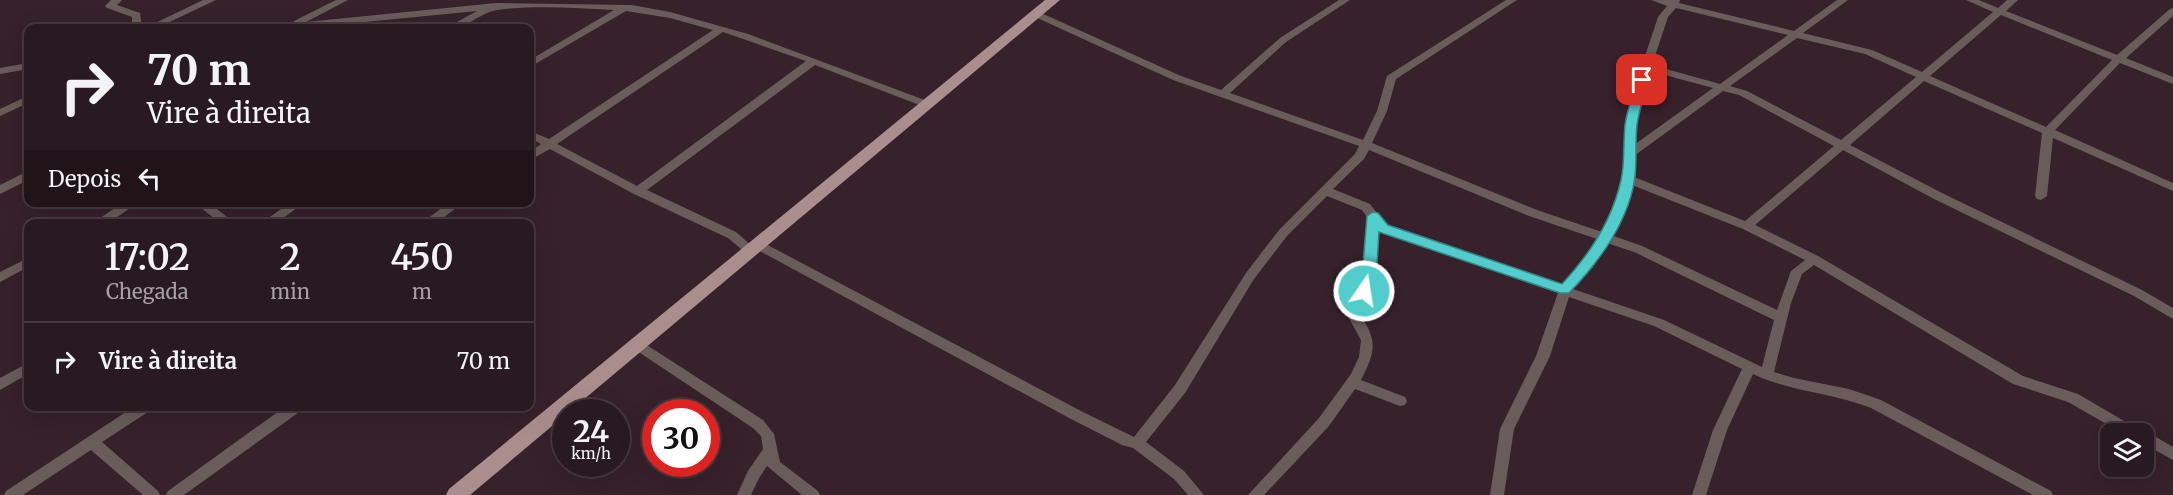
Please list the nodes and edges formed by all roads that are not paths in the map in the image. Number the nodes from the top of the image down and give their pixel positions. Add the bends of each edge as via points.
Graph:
1 (117, 0) edge
2 (211, 0) edge
3 (343, 0) edge
4 (1053, 0) edge
5 (1345, 0) edge
6 (1512, 0) edge
7 (1656, 0) edge
8 (1844, 0) edge
9 (1971, 0) edge
10 (2013, 0) edge
11 (506, 1) edge
12 (1675, 2) edge
13 (628, 4) edge
14 (2173, 11) edge
15 (1999, 12) junction
16 (1036, 14) junction
17 (324, 22) junction
18 (137, 24) edge
19 (159, 24) edge
20 (296, 24) edge
21 (312, 24) edge
22 (320, 24) edge
23 (459, 24) edge
24 (721, 28) junction
25 (1798, 34) junction
26 (2119, 59) junction
27 (534, 62) edge
28 (812, 62) junction
29 (24, 67) edge
30 (1647, 67) junction
31 (0, 71) edge
32 (1923, 75) junction
33 (2173, 81) edge
34 (1724, 87) junction
35 (1221, 95) junction
36 (24, 101) edge
37 (926, 105) junction
38 (0, 113) edge
39 (2048, 131) junction
40 (534, 136) edge
41 (550, 144) junction
42 (1367, 145) junction
43 (1843, 145) junction
44 (534, 154) edge
45 (1629, 154) junction
46 (24, 177) edge
47 (1628, 179) junction
48 (2173, 187) edge
49 (0, 190) edge
50 (1324, 190) junction
51 (638, 191) junction
52 (2041, 196) dead end
53 (126, 207) edge
54 (206, 207) edge
55 (292, 207) edge
56 (452, 207) edge
57 (1373, 216) junction
58 (105, 219) edge
59 (223, 219) edge
60 (274, 219) edge
61 (434, 219) edge
62 (1747, 226) junction
63 (1605, 237) junction
64 (754, 248) junction
65 (1814, 259) junction
66 (24, 264) edge
67 (0, 278) edge
68 (1564, 290) junction
69 (2173, 314) edge
70 (1781, 318) junction
71 (639, 345) junction
72 (1750, 367) junction
73 (24, 370) edge
74 (1767, 375) junction
75 (1354, 382) junction
76 (0, 385) edge
77 (1400, 401) dead end
78 (138, 411) edge
79 (290, 411) edge
80 (2117, 423) edge
81 (92, 442) junction
82 (2154, 443) edge
83 (1137, 444) junction
84 (770, 451) junction
85 (2173, 454) edge
86 (11, 495) edge
87 (153, 495) edge
88 (173, 495) edge
89 (456, 495) edge
90 (744, 495) edge
91 (813, 495) edge
92 (1197, 495) edge
93 (1255, 495) edge
94 (1497, 495) edge
95 (1699, 495) edge
96 (2046, 495) edge

1 - 18 street via 110,6 137,15
2 - 19 street
3 - 20 street
4 - 16 main road
5 - 35 street via 1283,40
6 - 42 street via 1391,78
7 - 12 street
8 - 25 street
9 - 15 street
10 - 15 street
11 - 13 street
11 - 17 street
11 - 23 street
12 - 25 street
12 - 30 street via 1663,17
13 - 24 street
13 - 27 street
14 - 26 street
15 - 26 street
15 - 32 street
16 - 35 street
16 - 37 main road
17 - 21 street
17 - 22 street
24 - 28 street
24 - 41 street
25 - 32 street via 1868,52
25 - 34 street
26 - 33 street
26 - 39 street
28 - 37 street
28 - 51 street
29 - 31 street
30 - 34 street
30 - 45 street via 1636,98
32 - 39 street
32 - 43 street
34 - 43 street
34 - 45 street
35 - 42 street
36 - 38 street
37 - 64 main road
39 - 48 street
39 - 52 street
40 - 41 street
41 - 44 street
41 - 51 street
42 - 50 street
42 - 63 street via 1533,213
43 - 62 street
43 - 69 street via 1938,196 2138,292
45 - 47 street
46 - 49 street
47 - 62 street
47 - 63 street
50 - 57 street via 1366,207
50 - 83 street via 1283,233 1250,276 1180,389
51 - 64 street
53 - 58 street
54 - 59 street
55 - 60 street
56 - 61 street
57 - 68 street via 1383,229
57 - 75 street via 1368,276 1364,291 1351,307 1367,339
62 - 65 street
63 - 68 street via 1589,264
63 - 70 street
64 - 71 main road
64 - 83 street
65 - 70 street via 1797,271
65 - 80 street via 2018,380 2073,398
66 - 67 street
68 - 72 street via 1659,323
68 - 94 street via 1543,356 1507,429
70 - 74 street
71 - 84 street via 758,424 767,434
71 - 89 main road
72 - 74 street
72 - 95 street via 1720,430
73 - 76 street
74 - 96 street via 1854,394
75 - 77 street
75 - 93 street via 1324,421
78 - 81 street
79 - 88 street
81 - 86 street
81 - 87 street
82 - 85 street
83 - 92 street via 1179,475
84 - 90 street
84 - 91 street via 774,465

